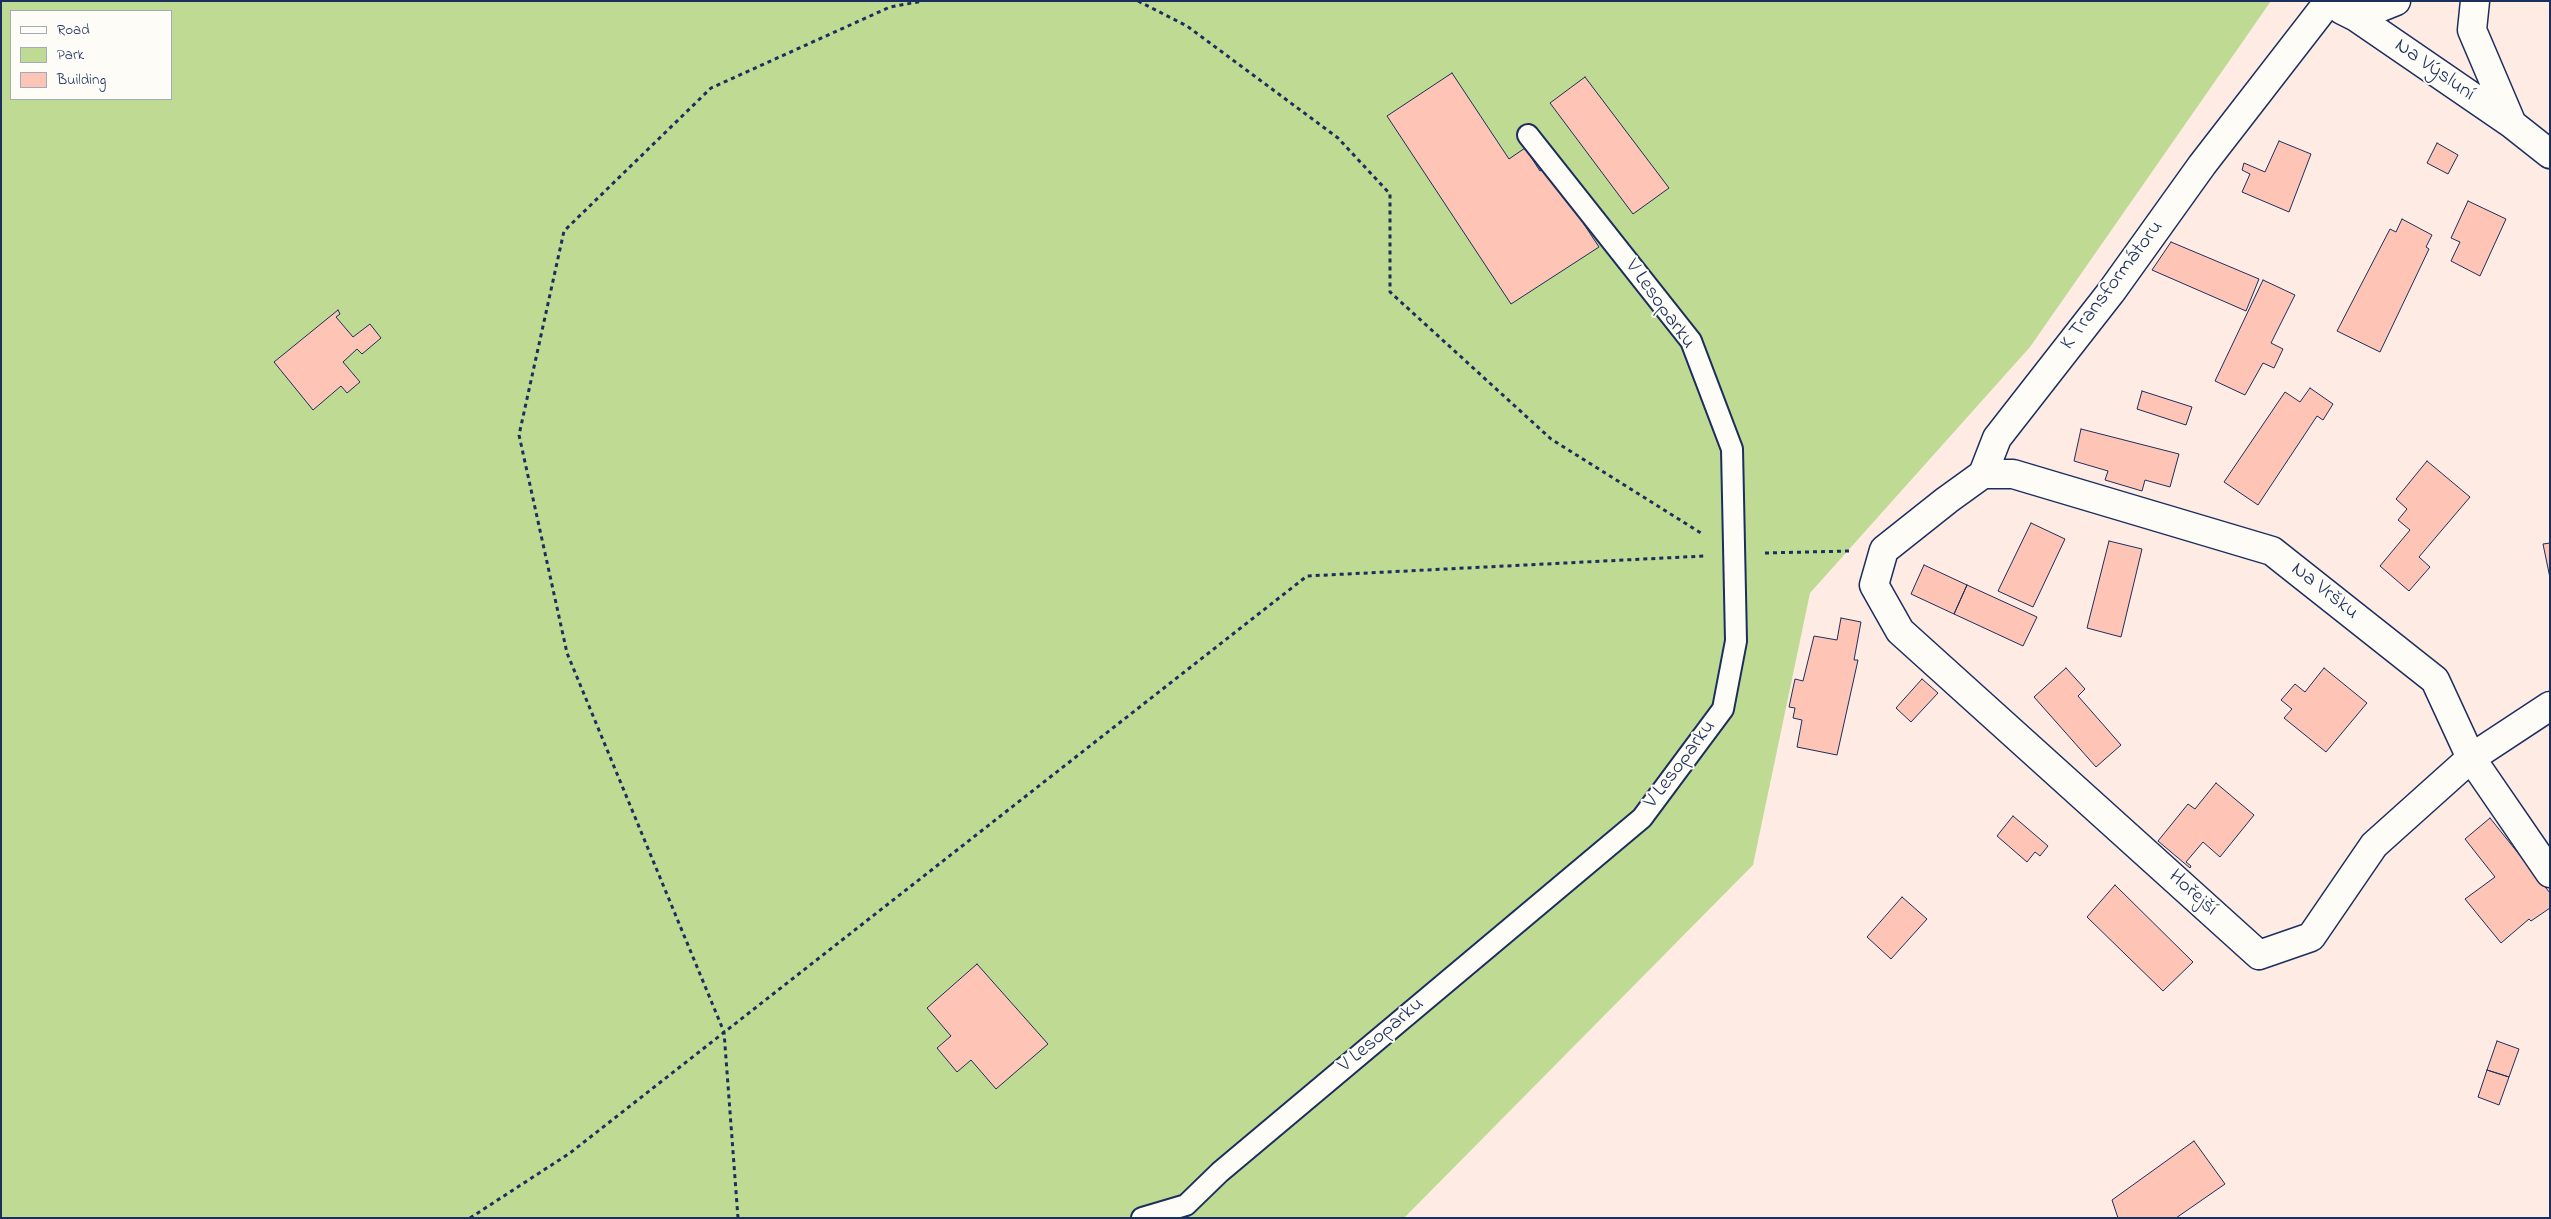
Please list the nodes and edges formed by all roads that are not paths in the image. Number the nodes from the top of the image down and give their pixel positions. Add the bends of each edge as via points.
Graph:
1 (2396, 1) edge
2 (2475, 1) edge
3 (2329, 3) edge
4 (2356, 17) junction
5 (2512, 124) junction
6 (1528, 135) dead end
7 (2550, 154) edge
8 (1983, 474) junction
9 (2550, 706) edge
10 (2471, 758) junction
11 (2550, 873) edge
12 (1142, 1218) edge

1 - 4 street
2 - 5 street, Na Výsluní via 2472,30
3 - 4 street, K Transformátoru
3 - 8 street, K Transformátoru via 2202,165 2111,292 1997,438
4 - 5 street, Na Výsluní
5 - 7 street, Na Výsluní
6 - 12 lane, V Lesoparku via 1691,341 1732,449 1736,641 1723,709 1642,818 1220,1172 1186,1205
8 - 10 street, Na Vršku via 2012,474 2272,551 2435,680
8 - 10 street, Hořejší via 1884,550 1874,585 1900,631 2260,955 2311,937 2374,845
9 - 10 street, Hořejší
10 - 11 street, Na Vršku

